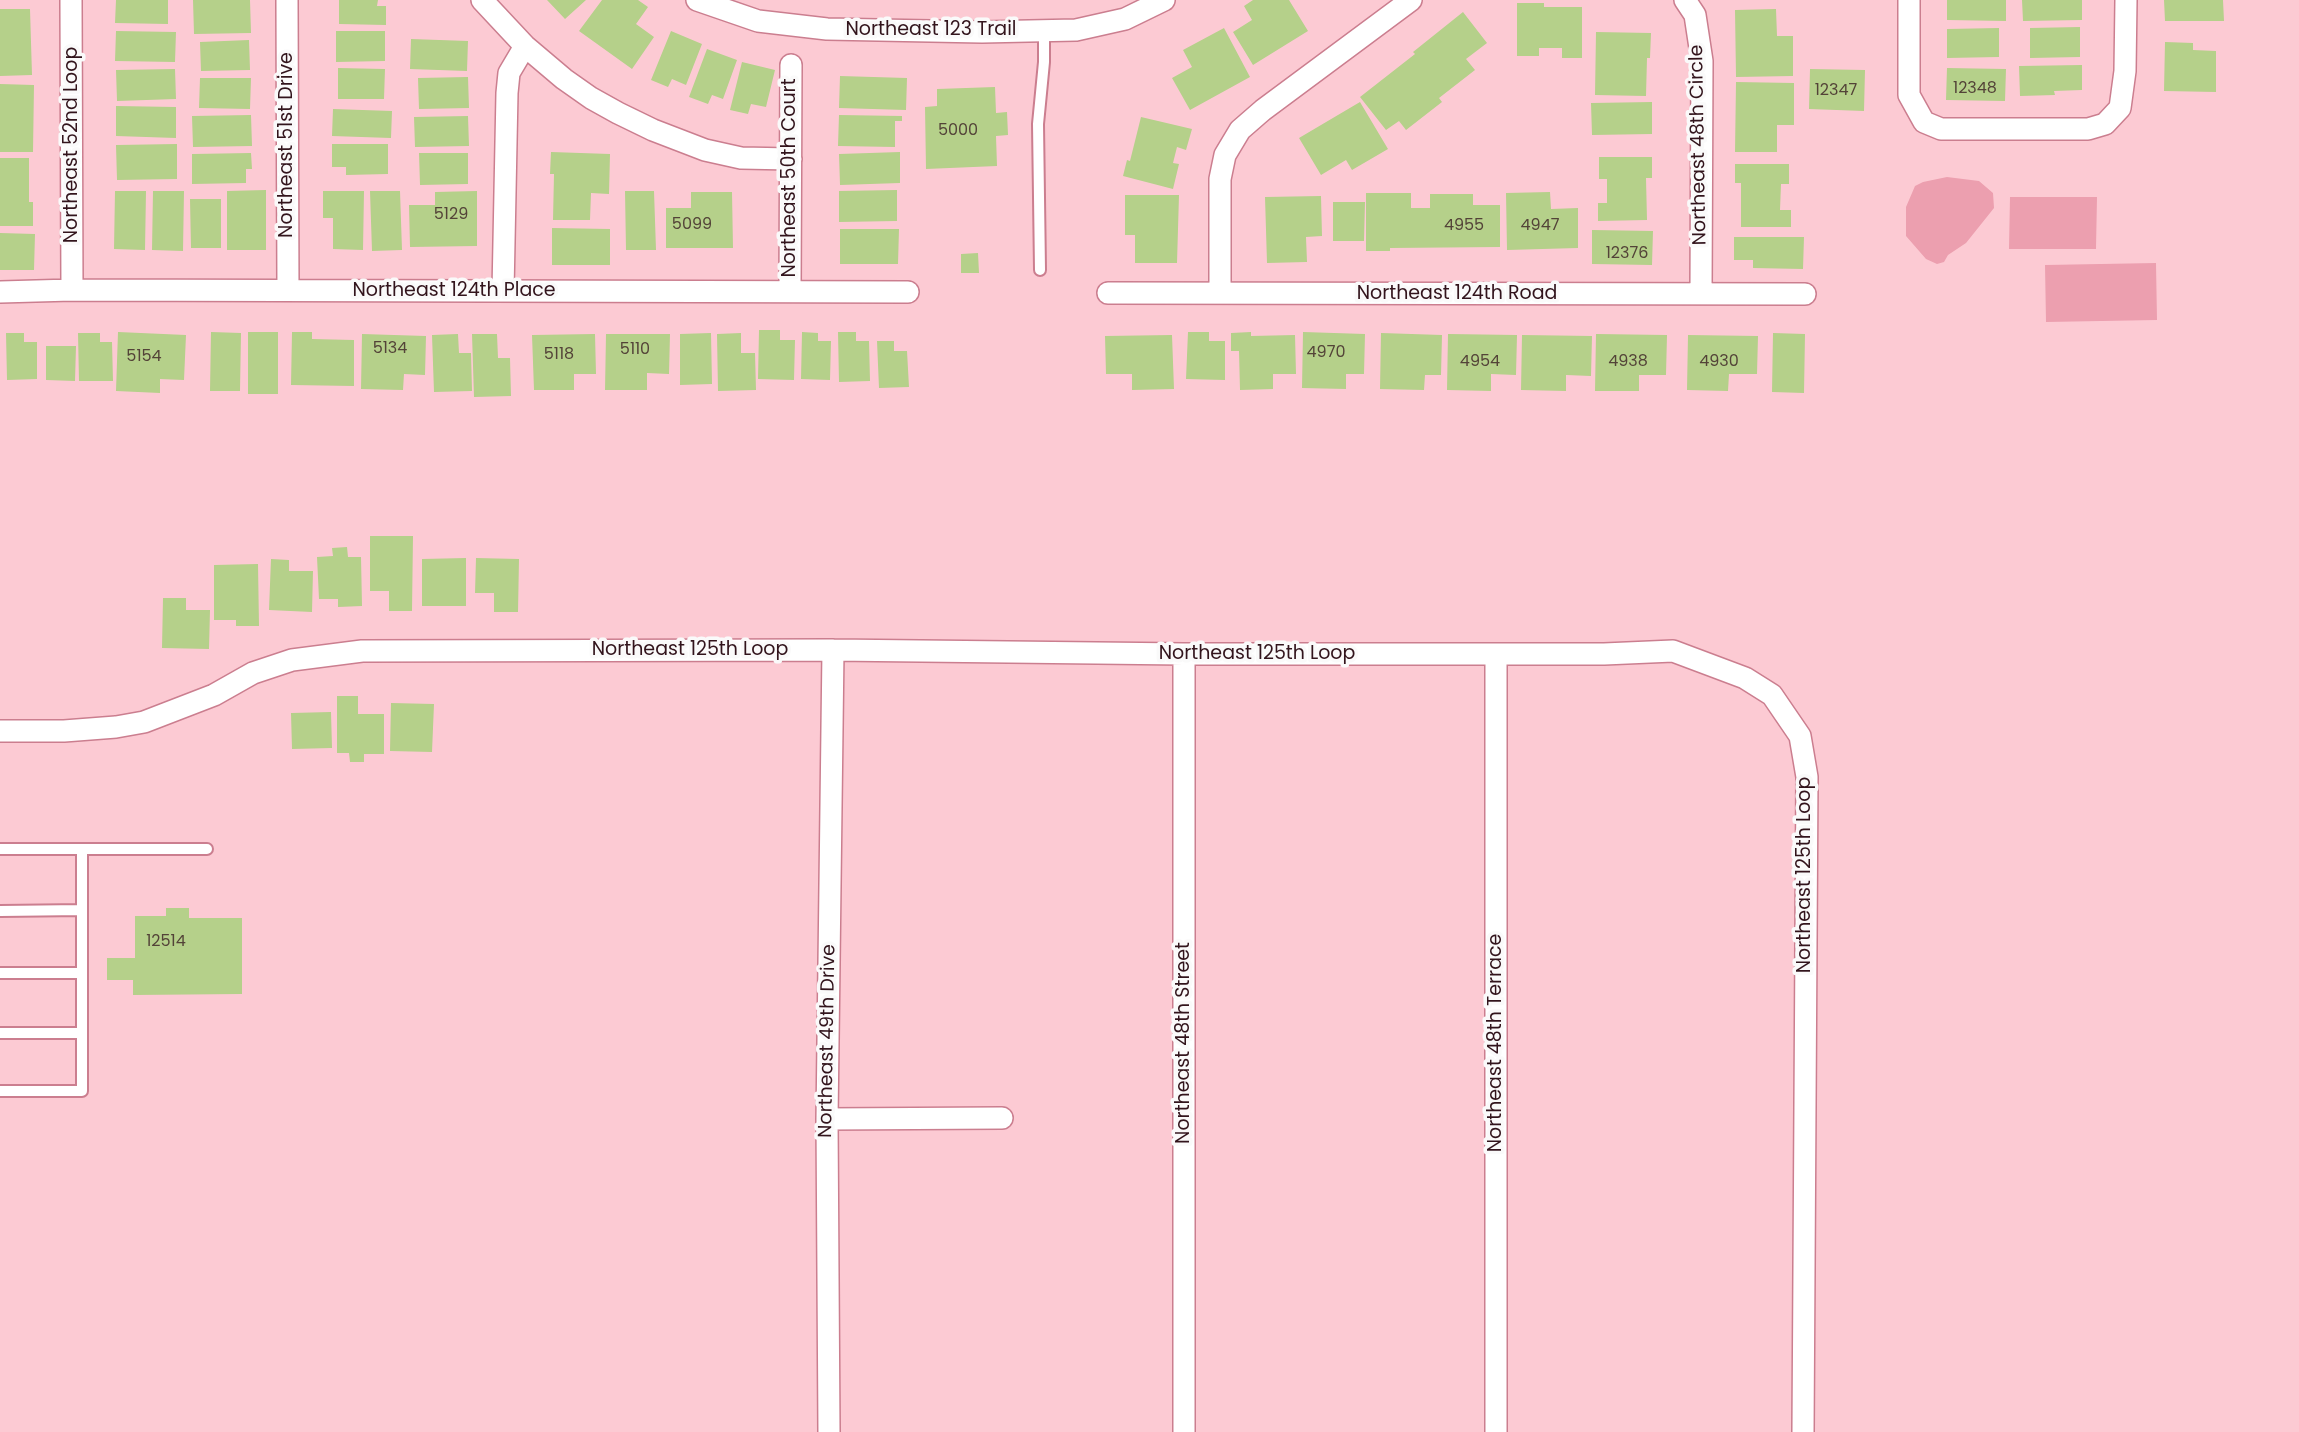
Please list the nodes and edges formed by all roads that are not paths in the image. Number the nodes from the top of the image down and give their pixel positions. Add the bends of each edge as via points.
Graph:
1 (71, 0) edge
2 (287, 0) edge
3 (482, 0) edge
4 (697, 0) edge
5 (1164, 0) edge
6 (1411, 0) edge
7 (1685, 0) edge
8 (1909, 0) edge
9 (2126, 0) edge
10 (1388, 7) edge
11 (1044, 30) junction
12 (525, 46) junction
13 (790, 65) dead end
14 (790, 159) junction
15 (1040, 270) dead end
16 (72, 290) junction
17 (288, 290) junction
18 (503, 291) junction
19 (790, 291) junction
20 (0, 292) edge
21 (908, 292) dead end
22 (1108, 293) dead end
23 (1220, 293) junction
24 (1701, 294) junction
25 (1805, 294) dead end
26 (833, 650) junction
27 (1184, 654) junction
28 (1496, 654) junction
29 (0, 731) edge
30 (0, 849) edge
31 (82, 849) junction
32 (207, 849) dead end
33 (82, 910) junction
34 (0, 911) edge
35 (0, 973) edge
36 (82, 973) junction
37 (0, 1033) edge
38 (82, 1033) junction
39 (0, 1091) edge
40 (1002, 1118) dead end
41 (827, 1119) junction
42 (829, 1432) edge
43 (1184, 1432) edge
44 (1496, 1432) edge
45 (1804, 1432) edge

1 - 16 street, Northeast 52nd Loop
2 - 17 street, Northeast 51st Drive
3 - 12 street
4 - 11 street, Northeast 123 Trail via 758,21 827,29
5 - 11 street, Northeast 123 Trail via 1125,19 1076,30
6 - 10 street
7 - 24 street, Northeast 48th Circle via 1695,15 1702,61
8 - 9 street via 1909,95 1924,122 1941,129 2088,129 2105,124 2120,108
10 - 23 street via 1240,130 1225,155 1220,180
11 - 15 lane via 1038,124
12 - 14 street via 591,98 653,130 741,158
12 - 18 street via 509,73 507,93
13 - 14 street, Northeast 50th Court
14 - 19 street, Northeast 50th Court
16 - 17 street, Northeast 124th Place
16 - 20 street, Northeast 124th Place
17 - 18 street, Northeast 124th Place
18 - 19 street, Northeast 124th Place
19 - 21 street, Northeast 124th Place
22 - 23 street, Northeast 124th Road
23 - 24 street, Northeast 124th Road
24 - 25 street, Northeast 124th Road
26 - 27 street, Northeast 125th Loop
26 - 29 street, Northeast 125th Loop via 331,653 253,673 214,695 144,722 65,731
26 - 41 street, Northeast 49th Drive
27 - 28 street, Northeast 125th Loop
27 - 43 street, Northeast 48th Street
28 - 44 street, Northeast 48th Terrace
28 - 45 street, Northeast 125th Loop via 1673,650 1745,678 1772,695 1800,736 1807,777
30 - 31 lane
31 - 32 lane
31 - 33 lane
33 - 34 lane
33 - 36 lane
35 - 36 lane
36 - 38 lane
37 - 38 lane
38 - 39 lane via 82,1091
40 - 41 street
41 - 42 street, Northeast 49th Drive

